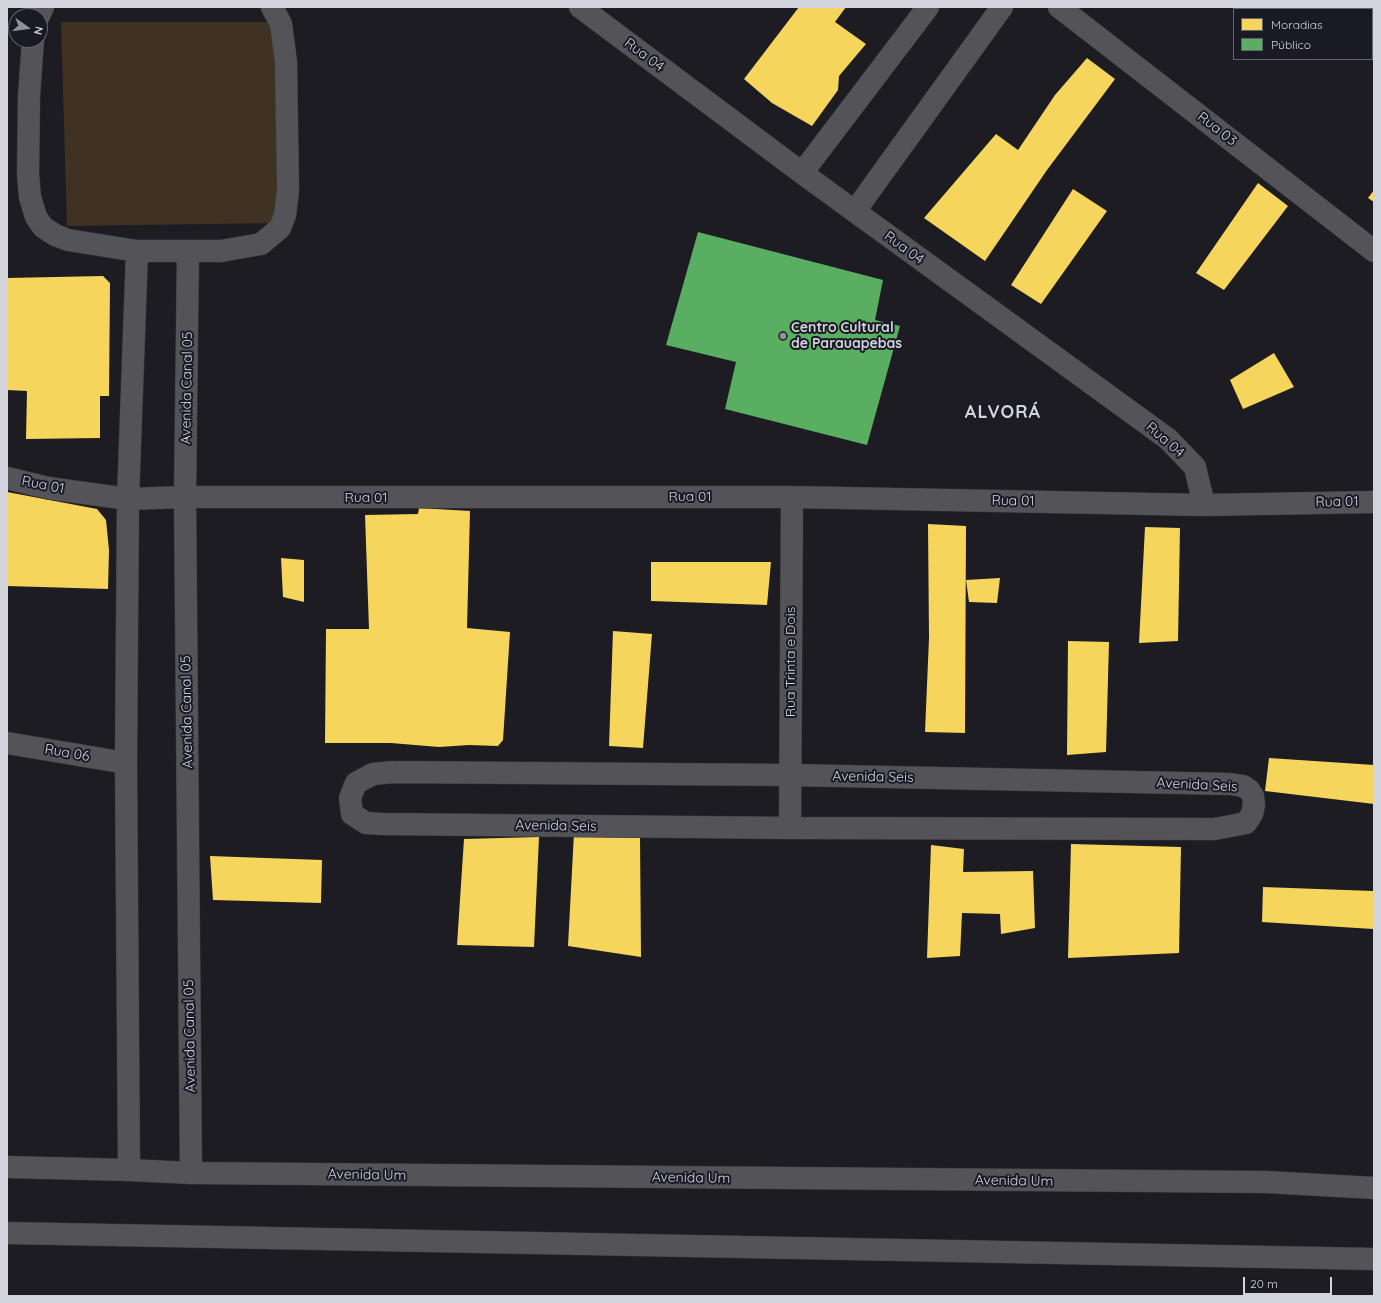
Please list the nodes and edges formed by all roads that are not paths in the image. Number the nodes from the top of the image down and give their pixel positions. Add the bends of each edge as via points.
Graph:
1 (272, 7) edge
2 (580, 7) edge
3 (928, 7) edge
4 (1002, 7) edge
5 (1059, 7) edge
6 (32, 48) edge
7 (802, 173) junction
8 (855, 211) junction
9 (137, 251) junction
10 (188, 251) junction
11 (1374, 251) edge
12 (7, 478) edge
13 (185, 497) junction
14 (792, 497) junction
15 (128, 499) junction
16 (1374, 502) edge
17 (1204, 505) junction
18 (7, 743) edge
19 (126, 763) junction
20 (790, 775) junction
21 (790, 828) junction
22 (7, 1167) edge
23 (129, 1170) junction
24 (191, 1173) junction
25 (1374, 1188) edge
26 (7, 1233) edge
27 (1374, 1259) edge

1 - 10 street via 281,24 286,62 288,191 285,215 280,228 261,244 221,252
2 - 7 street, Rua 04
3 - 7 street
4 - 8 street
5 - 11 street, Rua 03
6 - 9 street via 28,175 30,197 36,218 43,227 61,238
7 - 8 street, Rua 04
8 - 17 street, Rua 04 via 1168,439 1195,467
9 - 10 street
9 - 15 street
10 - 13 street, Avenida Canal 05
12 - 15 street, Rua 01 via 48,488
13 - 14 street, Rua 01
13 - 15 street, Rua 01
13 - 24 street, Avenida Canal 05
14 - 17 street, Rua 01
14 - 20 street, Rua Trinta e Dois
15 - 19 street
16 - 17 street, Rua 01
18 - 19 street, Rua 06
19 - 23 street
20 - 21 street, Rua Trinta e Dois
20 - 21 street, Avenida Seis via 392,772 373,774 356,783 350,798 352,814 366,823
20 - 21 street, Avenida Seis via 1230,784 1243,786 1249,790 1254,805 1246,823 1214,829
22 - 23 street, Avenida Um
23 - 24 street, Avenida Um
24 - 25 street, Avenida Um via 1266,1182
26 - 27 street

